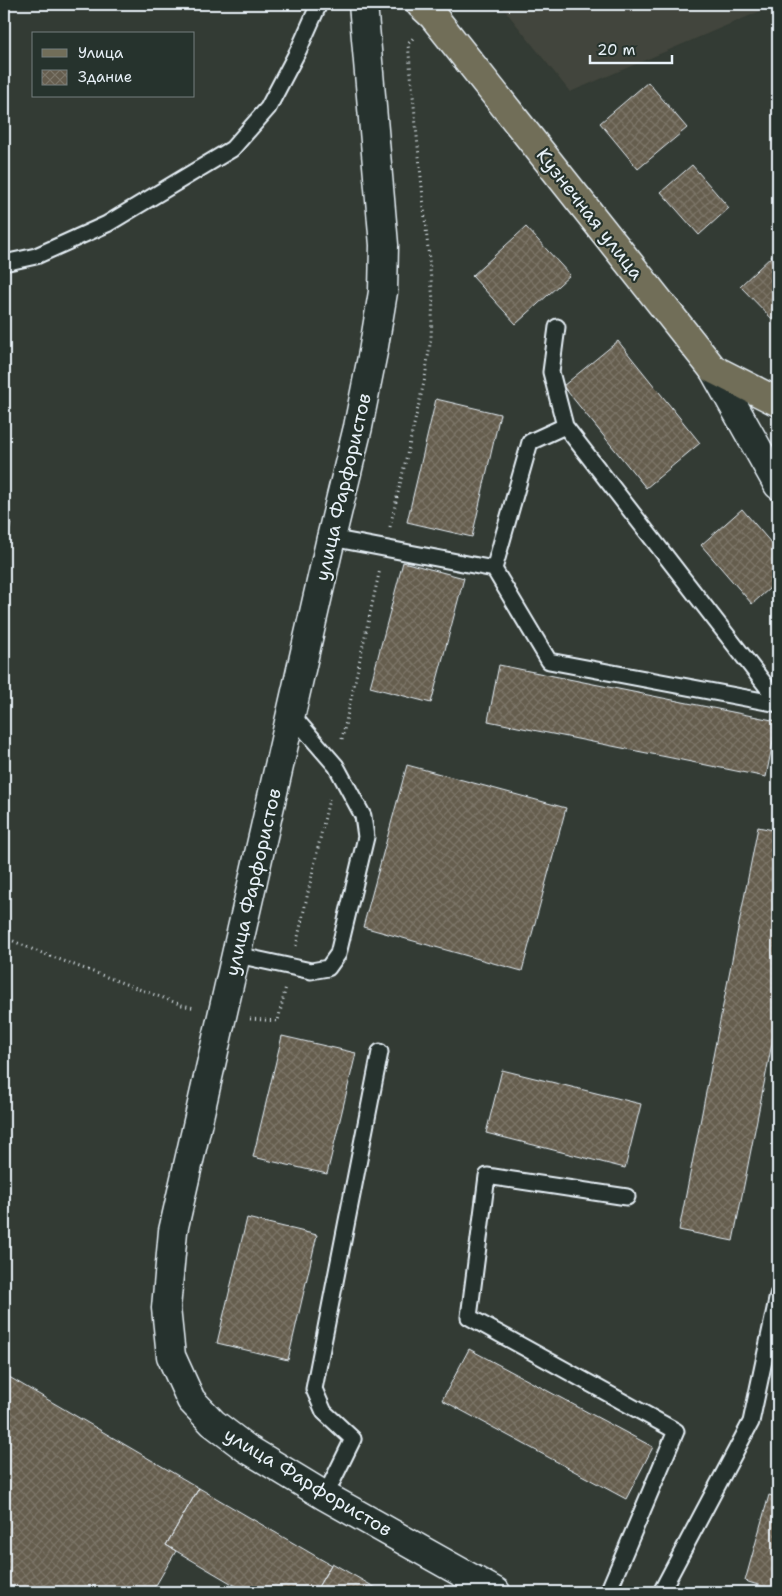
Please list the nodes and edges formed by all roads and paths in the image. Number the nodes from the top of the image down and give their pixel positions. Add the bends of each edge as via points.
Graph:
1 (319, 4) edge
2 (363, 4) edge
3 (426, 10) edge
4 (4, 263) edge
5 (557, 327) dead end
6 (713, 369) junction
7 (778, 402) edge
8 (565, 426) junction
9 (778, 484) edge
10 (330, 538) junction
11 (385, 549) junction
12 (494, 569) junction
13 (778, 702) edge
14 (291, 714) junction
15 (336, 766) junction
16 (4, 937) edge
17 (237, 955) junction
18 (291, 967) junction
19 (223, 1013) junction
20 (380, 1052) dead end
21 (627, 1197) dead end
22 (778, 1295) edge
23 (325, 1496) junction
24 (496, 1592) edge
25 (608, 1592) edge
26 (661, 1592) edge

1 - 4 lane via 268,108 232,148 107,224 36,256
2 - 10 street, улица Фарфористов via 384,245 383,292 358,428
3 - 6 main road, Кузнечная улица
3 - 11 path via 408,44 433,300 431,338 425,378
5 - 8 lane via 551,372
6 - 7 main road, Кузнечная улица
6 - 9 street
8 - 12 lane via 530,442
8 - 13 lane
10 - 11 lane
10 - 14 street, улица Фарфористов
11 - 12 lane
11 - 15 path
12 - 13 lane via 549,661
14 - 15 lane
14 - 17 street, улица Фарфористов
15 - 18 path
15 - 18 lane via 364,816 366,837 338,954 328,968 311,971
16 - 19 path via 182,1005
17 - 18 lane
17 - 19 street, улица Фарфористов
18 - 19 path via 278,1021
19 - 23 street, улица Фарфористов via 173,1231 166,1308 171,1356 191,1400 213,1423 246,1448
20 - 23 lane via 314,1389 324,1412 353,1439
21 - 25 lane via 487,1176 469,1317 676,1431
22 - 26 lane via 751,1422
23 - 24 street, улица Фарфористов

